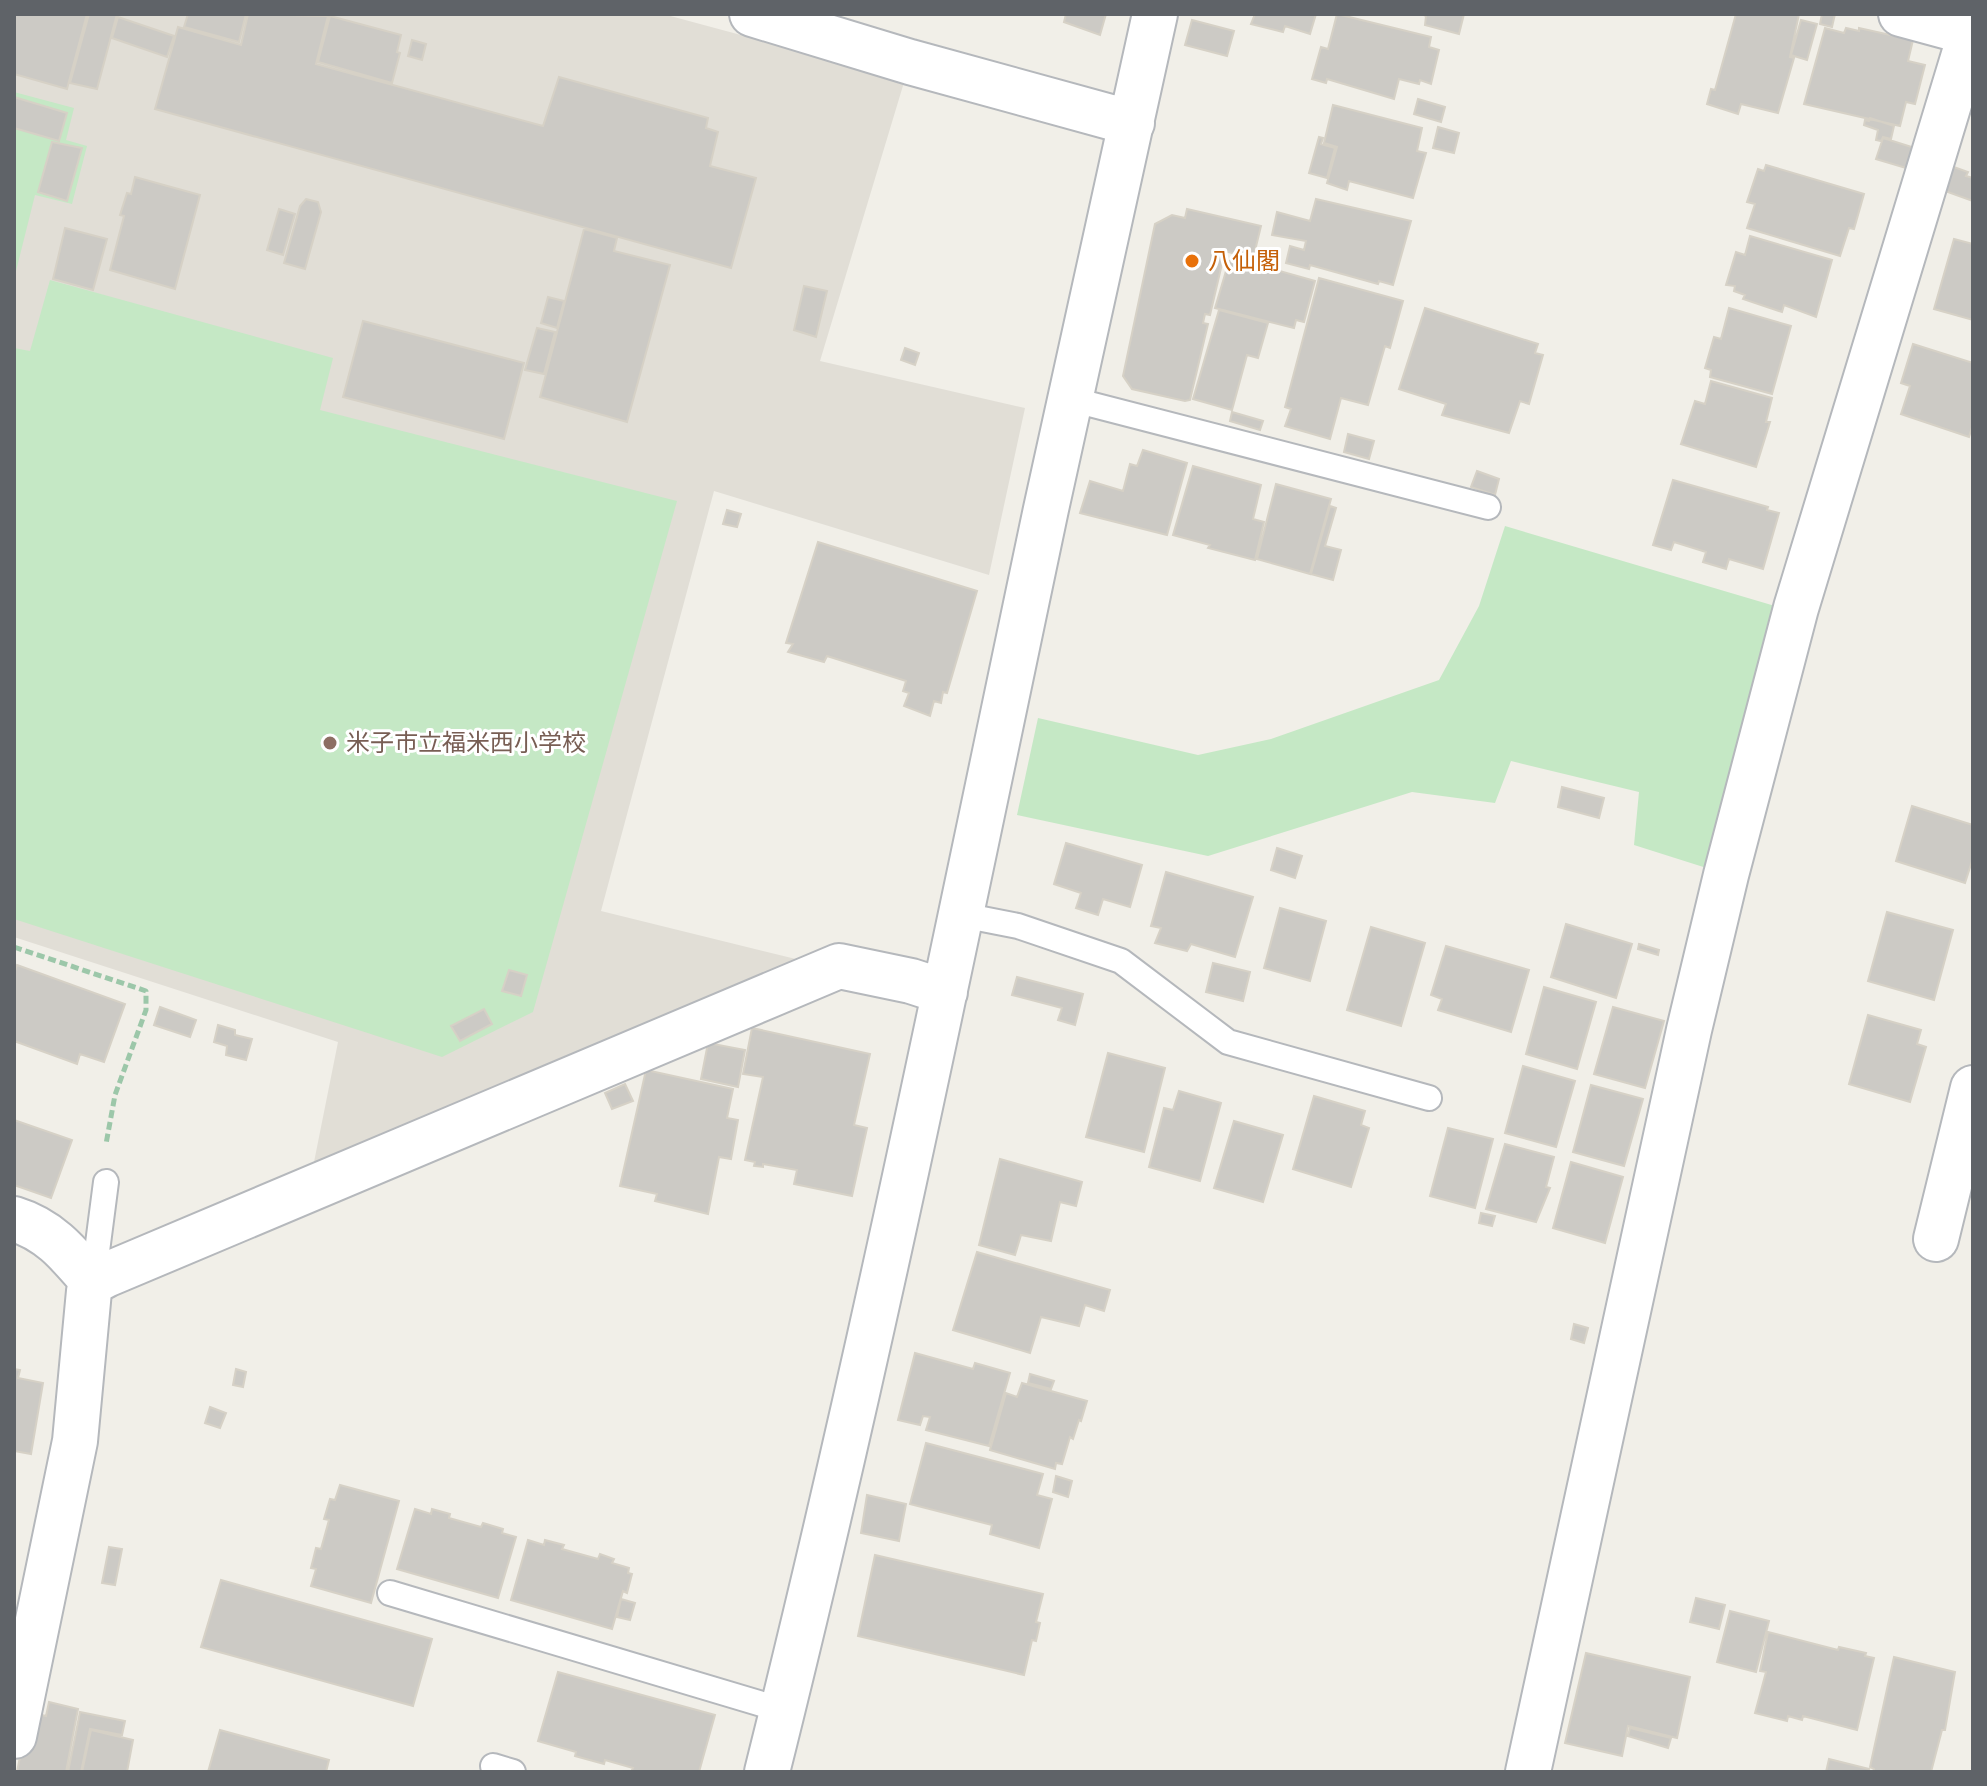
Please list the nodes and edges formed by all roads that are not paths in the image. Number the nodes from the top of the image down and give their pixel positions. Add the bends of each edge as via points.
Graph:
1 (752, 14) edge
2 (1155, 14) edge
3 (1901, 14) edge
4 (1972, 29) edge
5 (1132, 123) junction
6 (1070, 399) junction
7 (1488, 507) dead end
8 (962, 915) junction
9 (945, 992) junction
10 (1972, 1095) edge
11 (1429, 1098) dead end
12 (106, 1182) road end
13 (14, 1219) edge
14 (1936, 1239) dead end
15 (93, 1282) junction
16 (390, 1593) dead end
17 (782, 1710) junction
18 (14, 1736) edge
19 (767, 1772) edge
20 (1528, 1772) edge

1 - 5 street
2 - 5 street
3 - 4 street
4 - 20 street via 1796,608 1726,875
5 - 6 street
6 - 7 lane
6 - 8 street
8 - 9 street
8 - 11 lane via 1018,926 1121,961 1228,1042
9 - 15 street via 839,966
9 - 17 street
10 - 14 street
12 - 15 lane
13 - 15 street via 57,1240
15 - 18 street via 75,1441
16 - 17 lane
17 - 19 street

